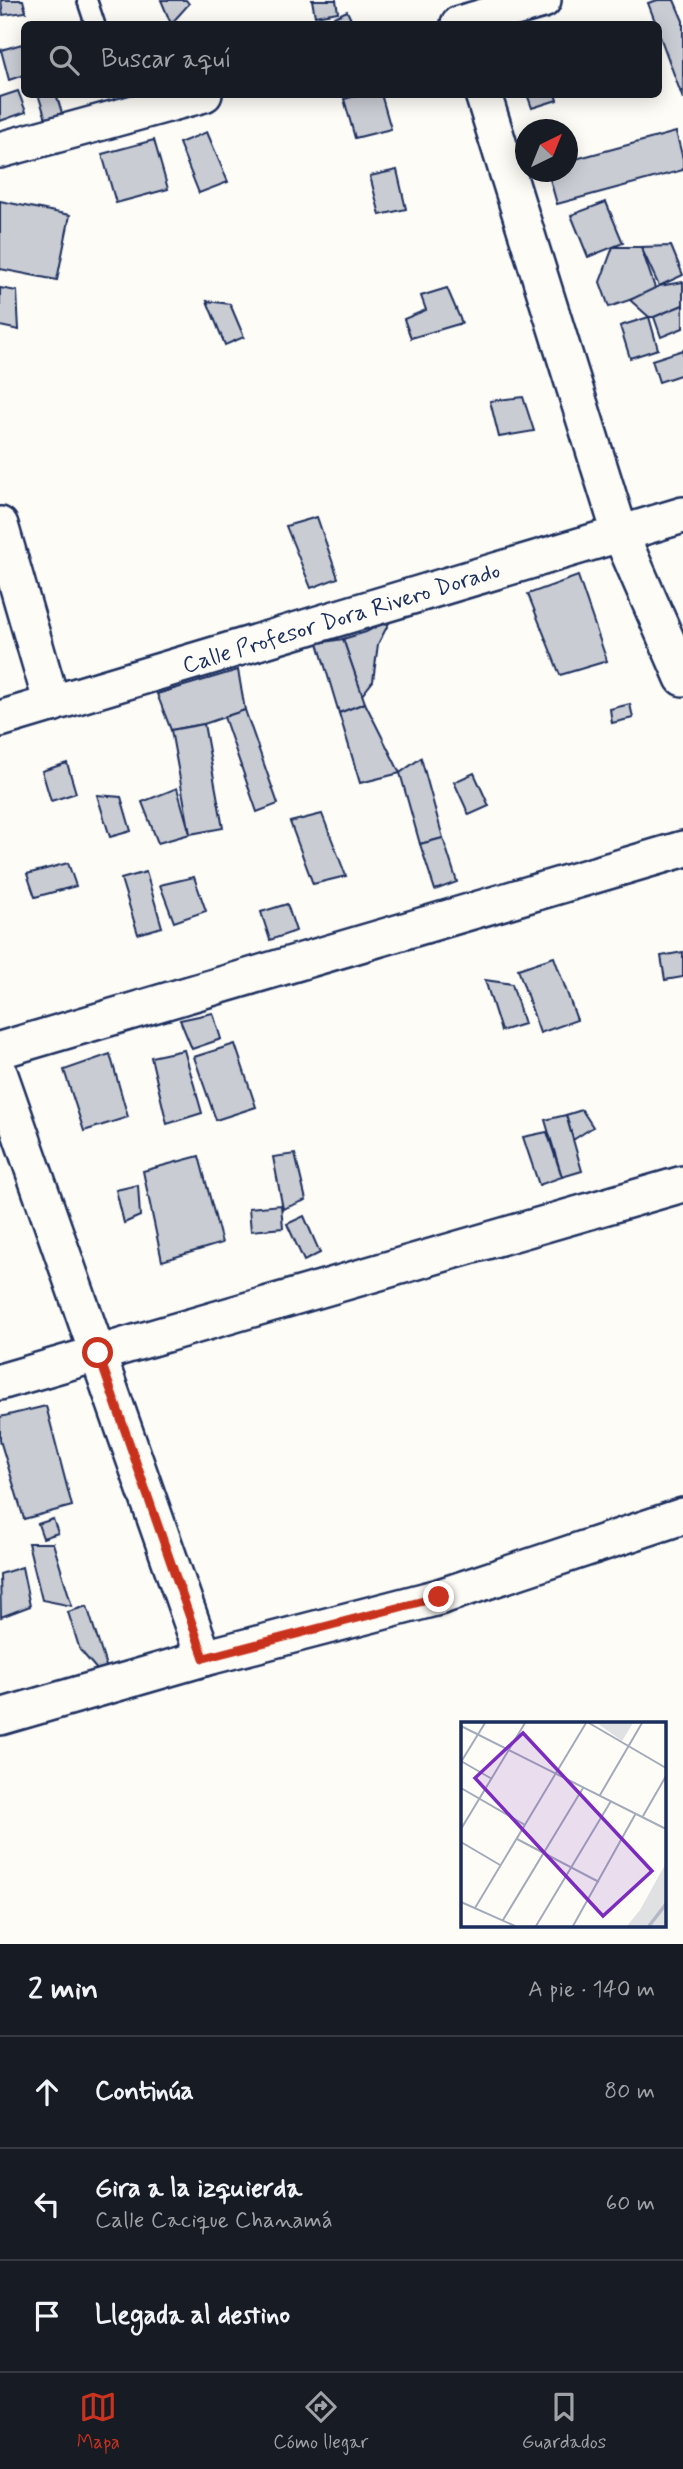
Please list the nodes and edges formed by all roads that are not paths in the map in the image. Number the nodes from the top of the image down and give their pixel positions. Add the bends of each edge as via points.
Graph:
1 (87, 0) edge
2 (452, 0) edge
3 (543, 0) edge
4 (94, 21) edge
5 (460, 21) edge
6 (471, 21) edge
7 (176, 98) edge
8 (484, 98) edge
9 (120, 106) edge
10 (0, 150) edge
11 (683, 515) edge
12 (0, 525) edge
13 (620, 533) junction
14 (683, 678) edge
15 (52, 704) junction
16 (0, 719) edge
17 (683, 849) edge
18 (0, 1049) edge
19 (0, 1075) edge
20 (683, 1184) edge
21 (98, 1353) junction
22 (0, 1382) edge
23 (683, 1516) edge
24 (204, 1658) junction
25 (0, 1717) edge

1 - 4 lane
2 - 5 street
3 - 6 street
7 - 9 street
8 - 13 street
9 - 10 street
11 - 13 street, Calle Profesor Dora Rivero Dorado
12 - 15 street
13 - 14 street
13 - 15 street, Calle Profesor Dora Rivero Dorado
15 - 16 street, Calle Profesor Dora Rivero Dorado
17 - 18 street
19 - 21 street
20 - 21 street
21 - 22 street
21 - 24 street
23 - 24 street via 439,1597
24 - 25 street

